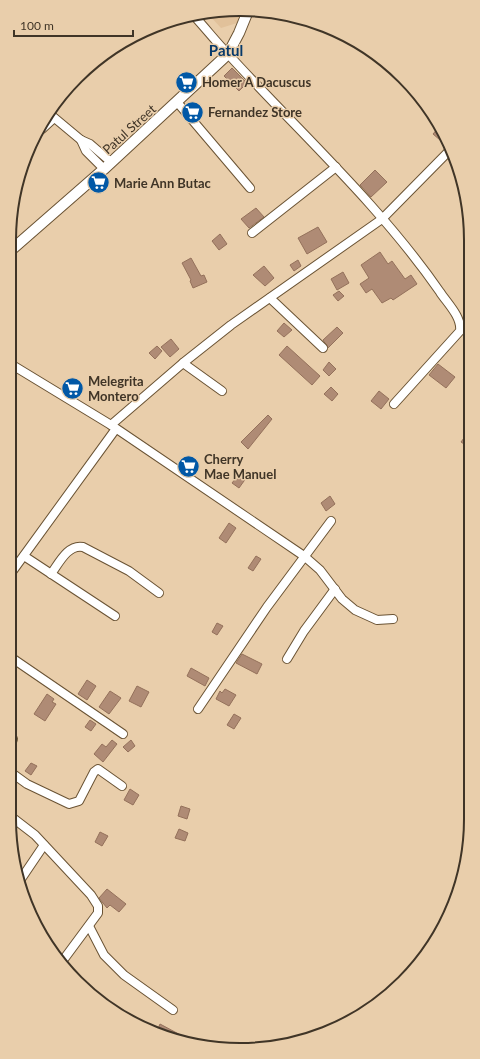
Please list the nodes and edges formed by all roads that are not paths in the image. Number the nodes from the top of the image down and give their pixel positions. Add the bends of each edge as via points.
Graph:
1 (246, 16) edge
2 (198, 20) edge
3 (228, 54) junction
4 (177, 102) junction
5 (53, 117) edge
6 (81, 140) junction
7 (447, 153) edge
8 (111, 162) junction
9 (336, 166) junction
10 (104, 169) junction
11 (250, 188) dead end
12 (382, 218) junction
13 (252, 233) dead end
14 (16, 246) edge
15 (270, 298) junction
16 (323, 348) dead end
17 (183, 364) junction
18 (16, 367) edge
19 (222, 391) dead end
20 (394, 404) dead end
21 (113, 428) junction
22 (331, 521) dead end
23 (24, 556) junction
24 (304, 556) junction
25 (16, 567) edge
26 (51, 574) junction
27 (335, 589) junction
28 (159, 593) dead end
29 (115, 616) dead end
30 (393, 619) dead end
31 (287, 659) dead end
32 (16, 661) edge
33 (198, 709) dead end
34 (123, 734) dead end
35 (16, 775) edge
36 (122, 786) dead end
37 (16, 820) edge
38 (44, 845) junction
39 (24, 876) edge
40 (89, 926) junction
41 (65, 958) edge
42 (173, 1010) dead end

1 - 3 main road, Patul Street
2 - 3 street
3 - 4 main road, Patul Street
3 - 9 street
4 - 8 main road, Patul Street
4 - 11 street
5 - 6 street
6 - 8 street via 90,144
6 - 10 street via 86,151
7 - 12 street
8 - 10 main road, Patul Street
9 - 12 street
9 - 13 street
10 - 14 main road, Patul Street
12 - 15 street
12 - 20 street via 420,264 456,315 461,327
15 - 16 street
15 - 17 street via 231,325
17 - 19 street
17 - 21 street
18 - 21 street
21 - 23 street
21 - 24 street
22 - 24 street
23 - 25 street
23 - 26 street
24 - 27 street via 320,570
24 - 33 street
26 - 28 street via 72,548 83,547 129,571
26 - 29 street
27 - 30 street via 342,599 366,616 377,620
27 - 31 street
32 - 34 street
35 - 36 street via 27,784 69,804 79,801 98,769
37 - 38 street
38 - 39 street
38 - 40 street via 97,903 98,913
40 - 41 street
40 - 42 street via 104,955 124,975

